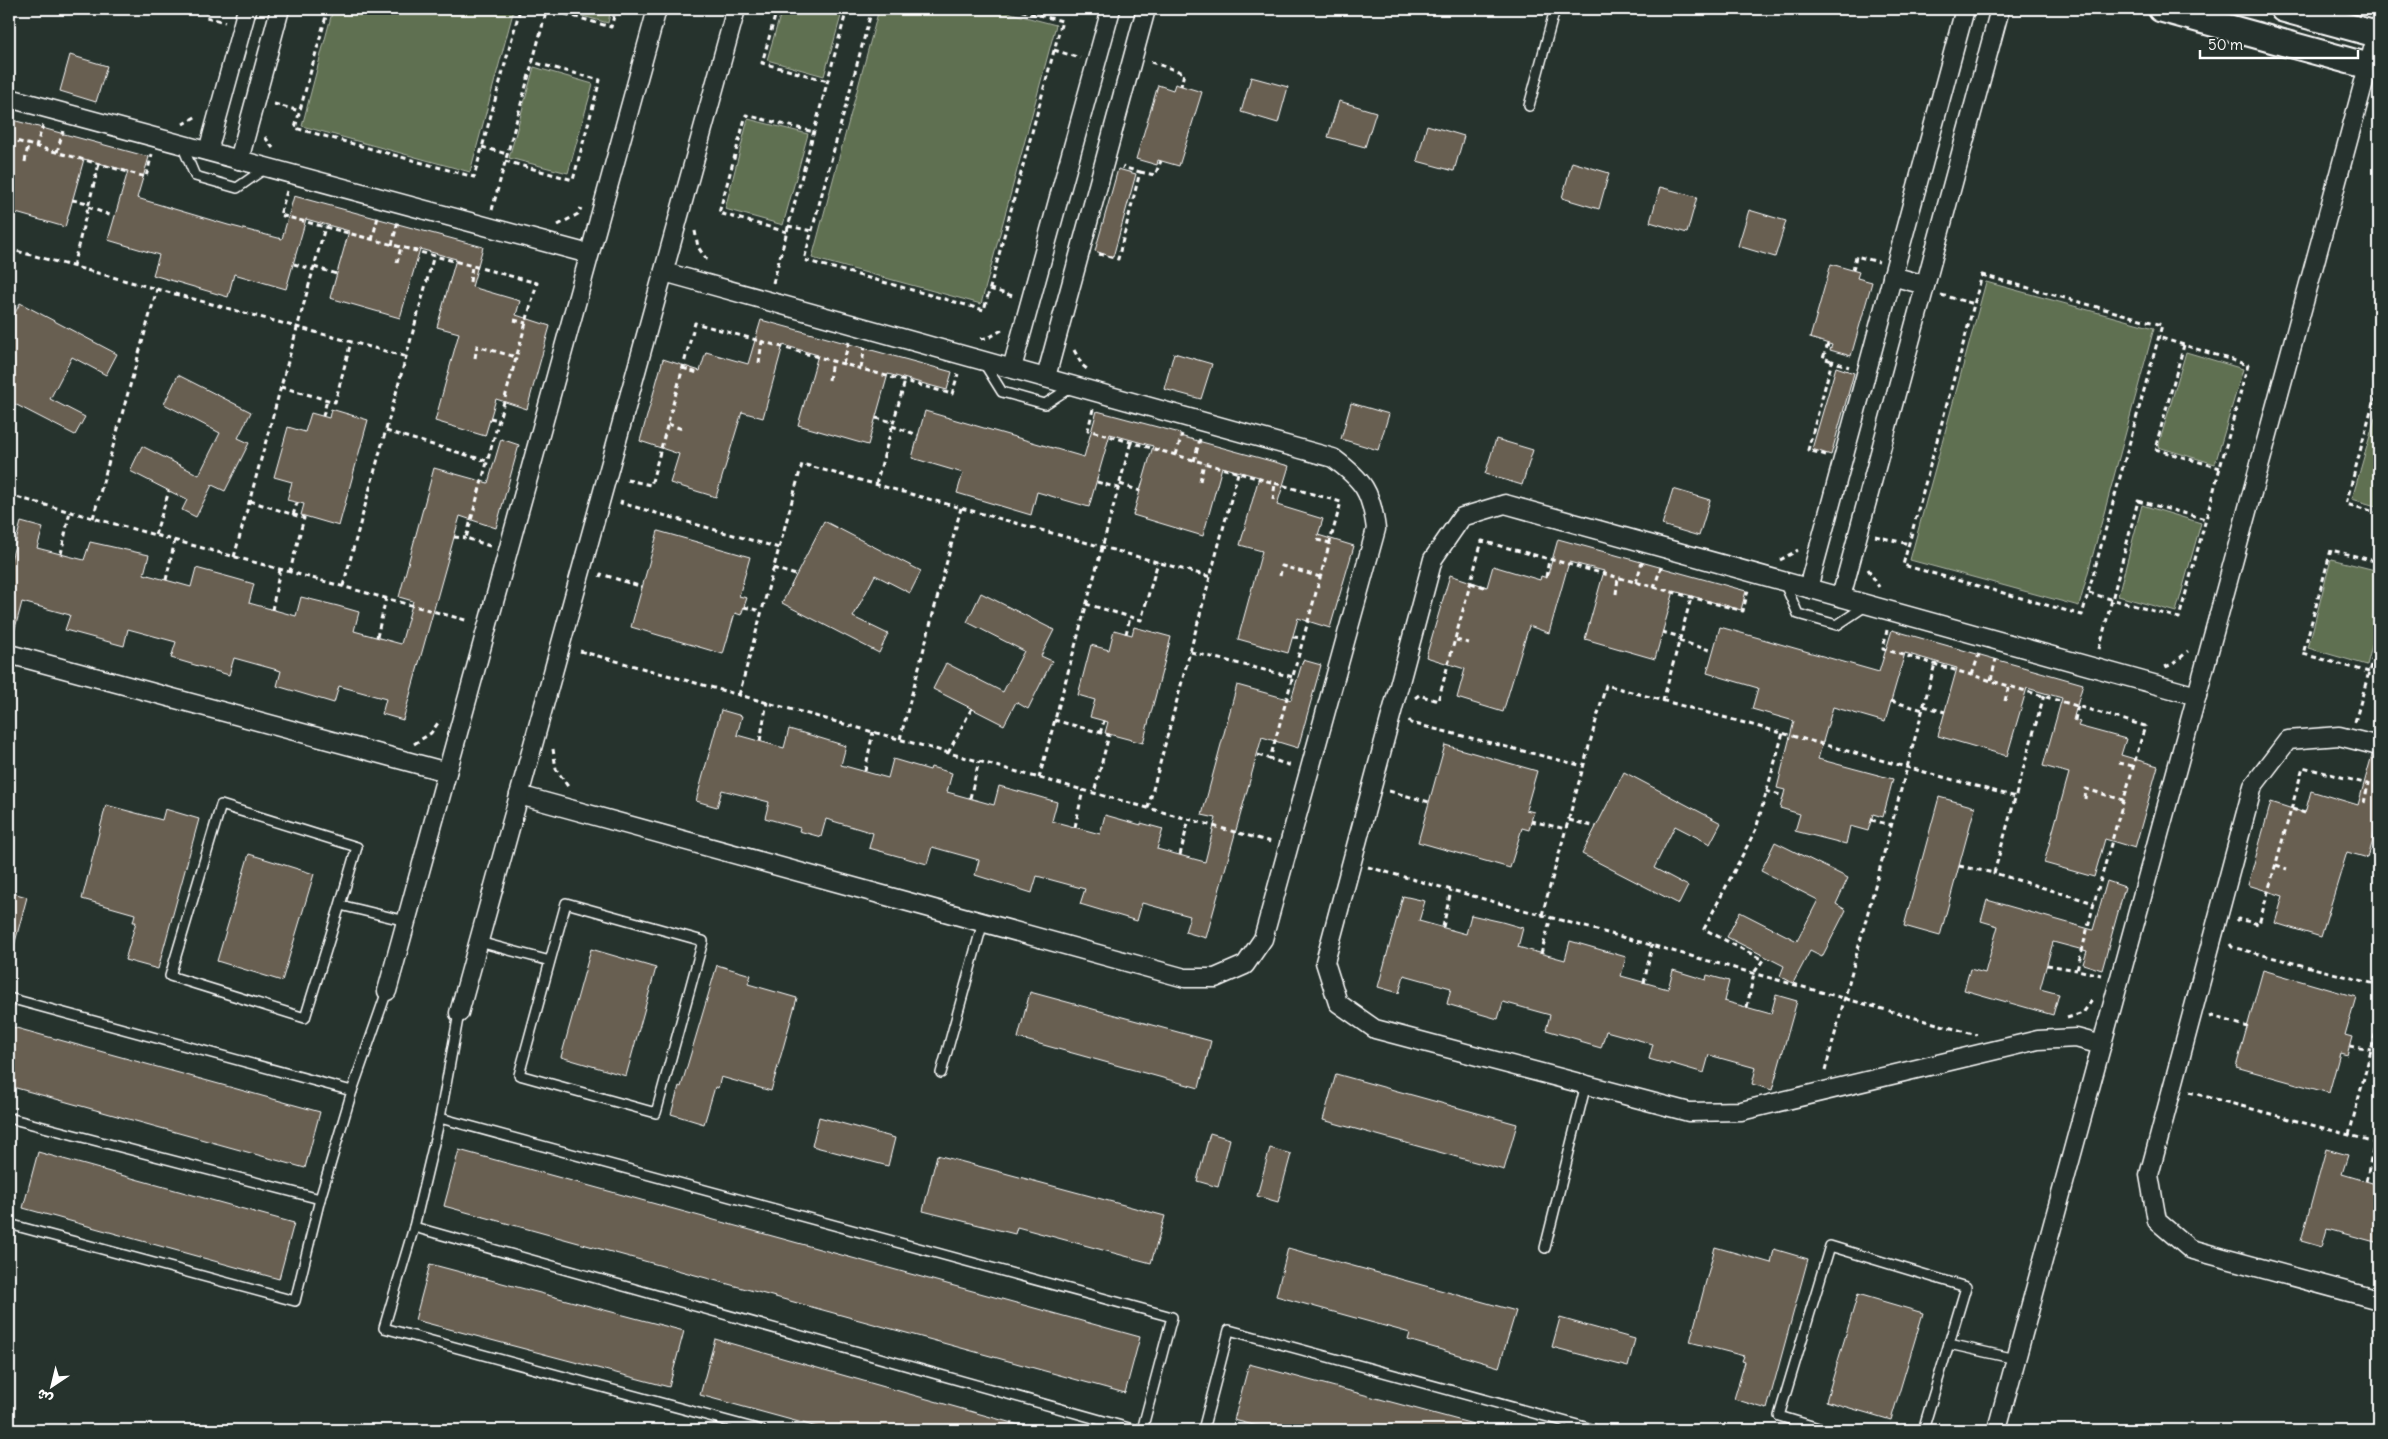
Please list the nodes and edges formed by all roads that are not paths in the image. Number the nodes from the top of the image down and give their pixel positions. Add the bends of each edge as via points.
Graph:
1 (246, 9) edge
2 (280, 9) edge
3 (657, 9) edge
4 (736, 9) edge
5 (1111, 9) edge
6 (1146, 9) edge
7 (1555, 9) edge
8 (1965, 9) edge
9 (2000, 9) edge
10 (2161, 9) edge
11 (2283, 9) edge
12 (2378, 35) edge
13 (2374, 67) edge
14 (9, 98) edge
15 (1528, 106) dead end
16 (182, 144) junction
17 (208, 151) junction
18 (239, 160) junction
19 (267, 167) junction
20 (589, 254) junction
21 (1888, 270) junction
22 (664, 272) junction
23 (1930, 289) junction
24 (983, 360) junction
25 (1012, 368) junction
26 (1046, 377) junction
27 (1075, 385) junction
28 (1784, 581) junction
29 (1808, 588) junction
30 (1840, 598) junction
31 (1868, 605) junction
32 (9, 654) edge
33 (2197, 696) junction
34 (2379, 746) edge
35 (447, 772) junction
36 (519, 795) junction
37 (340, 905) junction
38 (406, 921) junction
39 (983, 922) junction
40 (479, 942) junction
41 (550, 961) junction
42 (387, 991) joint
43 (9, 998) edge
44 (459, 1013) joint
45 (2102, 1045) junction
46 (941, 1073) dead end
47 (1586, 1084) junction
48 (352, 1091) junction
49 (9, 1118) edge
50 (440, 1118) junction
51 (320, 1199) junction
52 (9, 1224) edge
53 (414, 1227) junction
54 (1545, 1248) dead end
55 (2379, 1300) edge
56 (1949, 1344) junction
57 (2016, 1359) junction
58 (761, 1430) edge
59 (1136, 1430) edge
60 (1142, 1430) edge
61 (1203, 1430) edge
62 (1596, 1430) edge
63 (1825, 1430) edge
64 (1923, 1430) edge
65 (1996, 1430) edge

1 - 17 street
2 - 18 street
3 - 20 street
4 - 22 street
5 - 25 street
6 - 26 street
7 - 15 lane
8 - 21 street
9 - 23 street
10 - 13 main road
11 - 12 main road
12 - 13 street
13 - 33 street
14 - 16 street
16 - 17 street
16 - 19 lane via 195,176 237,188
17 - 18 street
18 - 19 street
19 - 20 street
20 - 35 street
21 - 23 street
21 - 29 street
22 - 24 street
22 - 36 street
23 - 30 street
24 - 25 street
24 - 27 lane via 1002,392 1045,404
25 - 26 street
26 - 27 street
27 - 39 street via 1333,458 1357,476 1372,503 1376,529 1264,939 1245,965 1215,978 1185,978
28 - 29 street
28 - 31 lane via 1798,614 1837,625
28 - 47 street via 1505,504 1462,517 1433,559 1326,962 1328,970 1338,1003 1375,1028
29 - 30 street
30 - 31 street
31 - 33 street
32 - 35 street
33 - 45 street
34 - 55 street via 2339,736 2288,740 2253,786 2149,1175 2157,1220 2190,1249
35 - 38 street
36 - 39 street
36 - 40 street
37 - 37 lane via 357,847 221,806 170,976 305,1018
37 - 38 lane
38 - 42 street
39 - 46 lane
40 - 41 lane
40 - 44 street
41 - 41 lane via 566,903 703,941 656,1113 519,1075
42 - 48 lane
43 - 48 lane
44 - 50 lane
45 - 47 street via 2076,1038 2038,1040 1741,1111 1689,1112
45 - 57 street
47 - 54 lane
48 - 51 lane
49 - 51 lane
50 - 53 lane
50 - 60 lane via 1172,1317
51 - 52 lane via 295,1301
53 - 58 lane via 384,1328
53 - 59 lane
56 - 57 lane
56 - 63 lane via 1966,1287 1830,1246 1779,1416
56 - 64 lane
57 - 65 street
61 - 62 lane via 1229,1330

